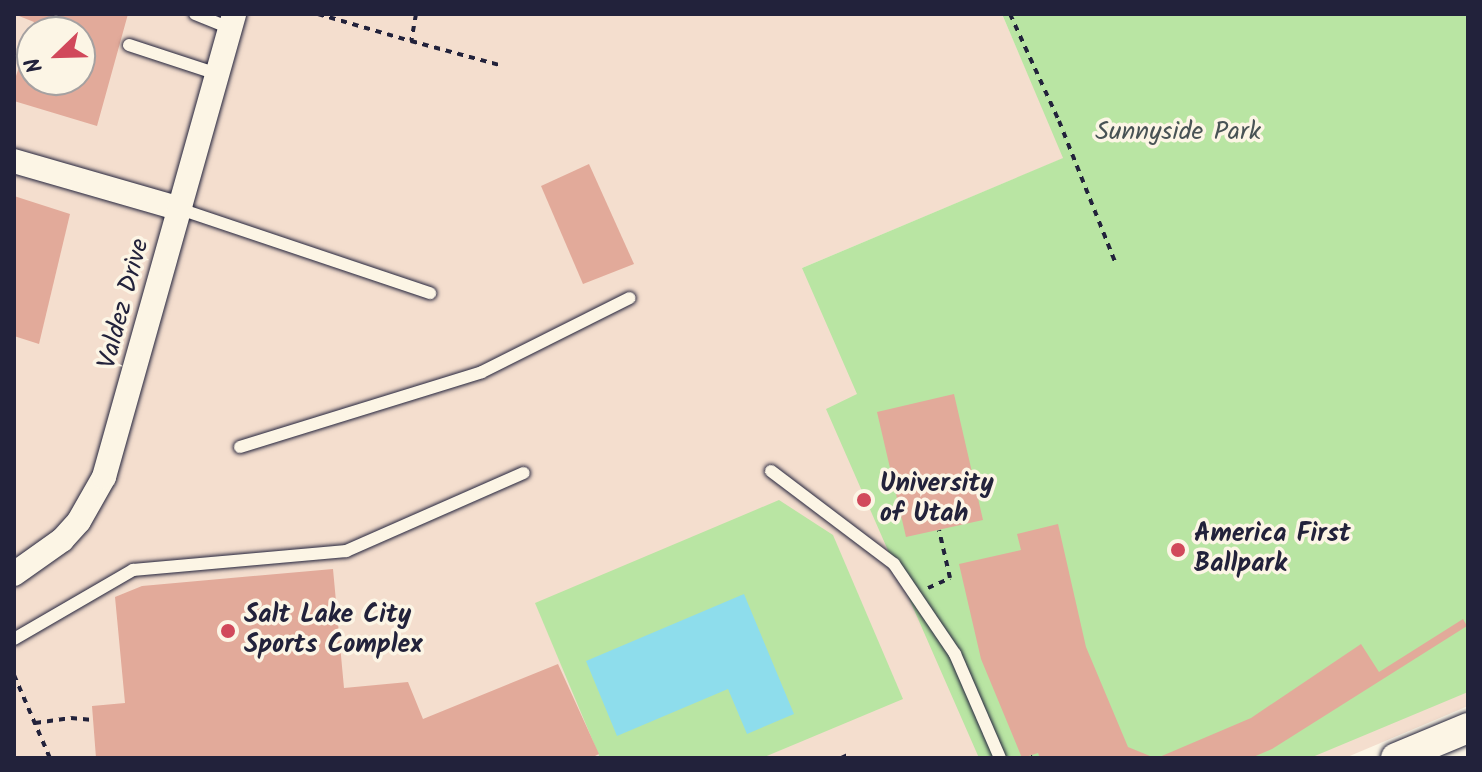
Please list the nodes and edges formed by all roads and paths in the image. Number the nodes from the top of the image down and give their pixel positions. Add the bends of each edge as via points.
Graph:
1 (195, 14) edge
2 (318, 14) edge
3 (416, 14) edge
4 (1010, 14) edge
5 (232, 21) edge
6 (411, 41) junction
7 (129, 45) dead end
8 (503, 66) dead end
9 (217, 74) junction
10 (14, 161) edge
11 (180, 209) junction
12 (1115, 262) dead end
13 (430, 293) dead end
14 (630, 298) dead end
15 (240, 447) dead end
16 (771, 471) dead end
17 (524, 473) dead end
18 (939, 530) dead end
19 (14, 574) edge
20 (943, 580) dead end
21 (14, 639) edge
22 (14, 675) edge
23 (93, 720) dead end
24 (35, 723) junction
25 (1468, 728) edge
26 (850, 754) dead end
27 (50, 758) edge
28 (841, 758) edge
29 (1000, 758) edge
30 (1396, 758) edge

1 - 5 lane
2 - 6 path
3 - 6 path
4 - 12 path
5 - 9 street, Valdez Drive
6 - 8 path
7 - 9 lane
9 - 11 street, Valdez Drive
10 - 11 street
11 - 13 lane
11 - 19 street, Valdez Drive via 104,477 71,531
14 - 15 lane via 482,372
16 - 29 lane via 894,564 955,654
17 - 21 lane via 346,551 133,570
18 - 20 path via 950,578
22 - 24 path
23 - 24 path
24 - 27 path
25 - 30 street
26 - 28 path

